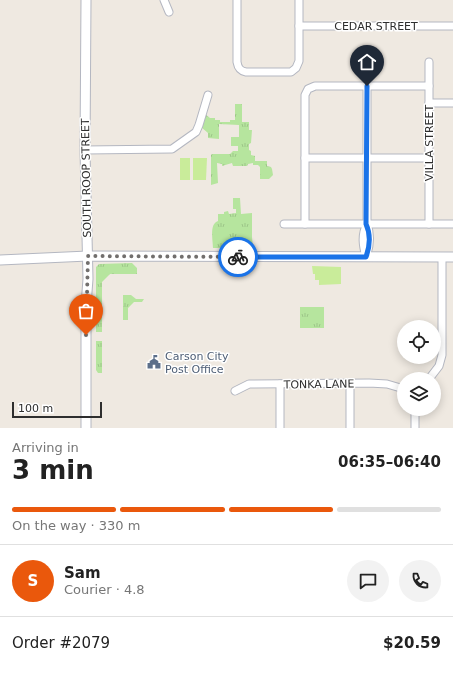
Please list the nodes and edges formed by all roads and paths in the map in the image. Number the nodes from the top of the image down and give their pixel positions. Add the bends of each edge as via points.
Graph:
1 (86, 0) edge
2 (164, 0) edge
3 (237, 0) edge
4 (299, 0) edge
5 (169, 12) dead end
6 (299, 26) junction
7 (453, 26) edge
8 (429, 62) dead end
9 (367, 86) junction
10 (429, 86) junction
11 (208, 95) dead end
12 (429, 103) junction
13 (453, 103) edge
14 (85, 150) junction
15 (305, 158) junction
16 (367, 158) junction
17 (429, 158) junction
18 (284, 224) dead end
19 (305, 224) junction
20 (366, 224) junction
21 (429, 224) junction
22 (452, 224) dead end
23 (88, 256) junction
24 (366, 257) junction
25 (442, 257) junction
26 (453, 257) edge
27 (0, 260) edge
28 (434, 372) edge
29 (280, 384) junction
30 (350, 384) junction
31 (397, 387) edge
32 (235, 391) dead end
33 (415, 416) edge
34 (86, 428) edge
35 (280, 428) edge
36 (350, 428) edge
37 (415, 428) edge

1 - 14 street, SOUTH ROOP STREET
2 - 5 street
3 - 6 street via 238,67 241,71 290,72 296,68 299,61
4 - 6 street
6 - 7 street, CEDAR STREET
8 - 10 street, VILLA STREET
9 - 10 street
9 - 15 street via 309,88 305,95
9 - 16 street
10 - 12 street, VILLA STREET
11 - 14 street via 196,132 172,149
12 - 13 street
12 - 17 street, VILLA STREET
14 - 23 street, SOUTH ROOP STREET
15 - 16 street
15 - 19 street
16 - 17 street
16 - 20 street
17 - 21 street, VILLA STREET
18 - 19 street
19 - 20 street
20 - 21 street
20 - 24 street via 369,247
21 - 22 street
23 - 24 street
23 - 27 street
23 - 34 street, SOUTH ROOP STREET
24 - 25 street
25 - 26 street
25 - 28 street via 442,355
29 - 30 street, TONKA LANE
29 - 32 street, TONKA LANE via 249,384
29 - 35 street
30 - 31 street, TONKA LANE via 387,384
30 - 36 street
33 - 37 street

